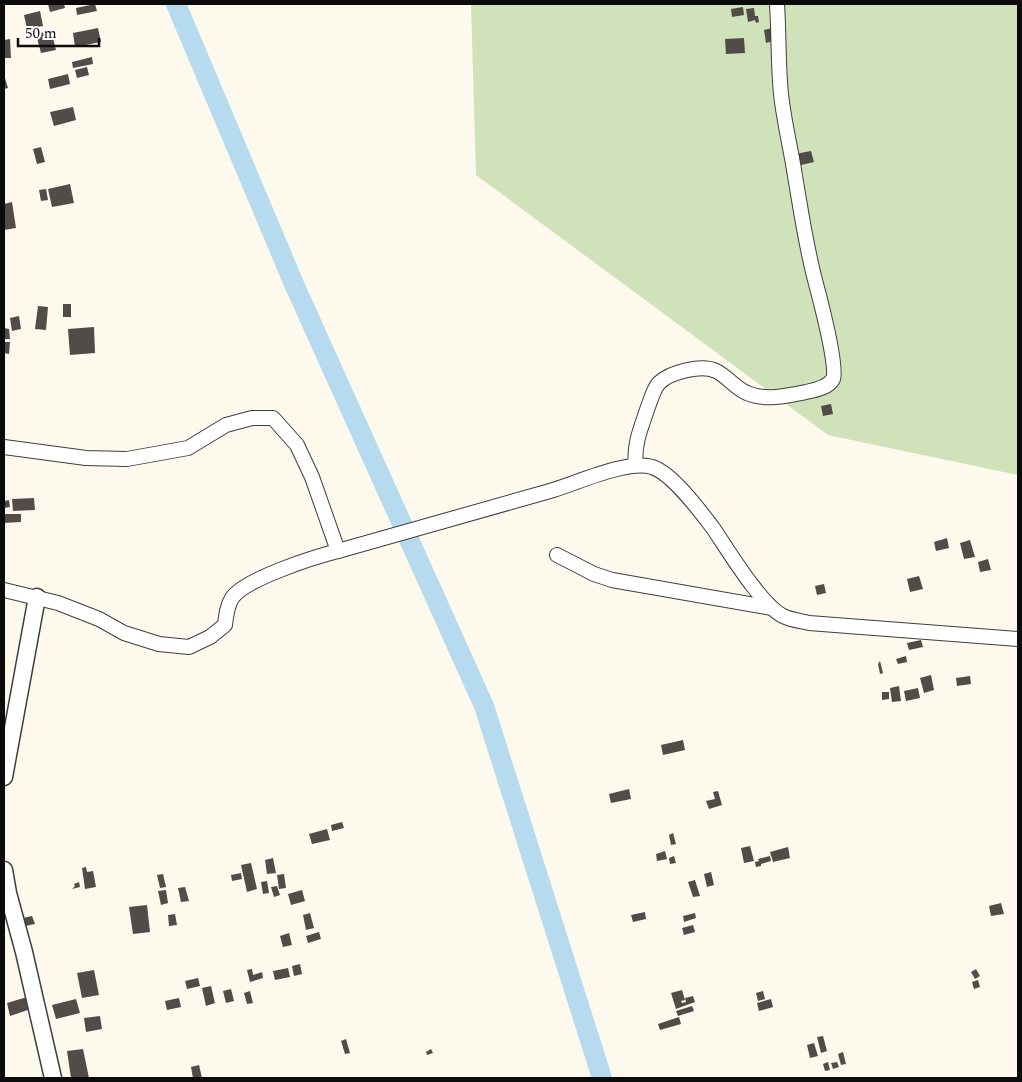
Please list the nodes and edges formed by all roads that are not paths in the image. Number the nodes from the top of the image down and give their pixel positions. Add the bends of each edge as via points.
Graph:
1 (777, 4) edge
2 (4, 447) edge
3 (636, 465) junction
4 (338, 551) junction
5 (557, 555) dead end
6 (4, 590) edge
7 (37, 597) junction
8 (772, 608) junction
9 (1018, 639) edge
10 (4, 777) edge
11 (4, 870) edge
12 (53, 1078) edge

1 - 3 street via 782,96 807,248 832,350 834,378 818,389 766,397 746,393 721,374 705,368 667,376 658,384 640,430
2 - 4 street via 86,458 127,459 188,448 226,425 252,418 273,418 297,445
3 - 4 street
3 - 8 street via 654,467 674,481
4 - 7 street via 292,565 250,584 232,597 225,625 210,637 189,646 159,644 124,633 99,619
5 - 8 street via 612,580
6 - 7 street
7 - 10 street
8 - 9 street via 784,617 809,623
11 - 12 street

